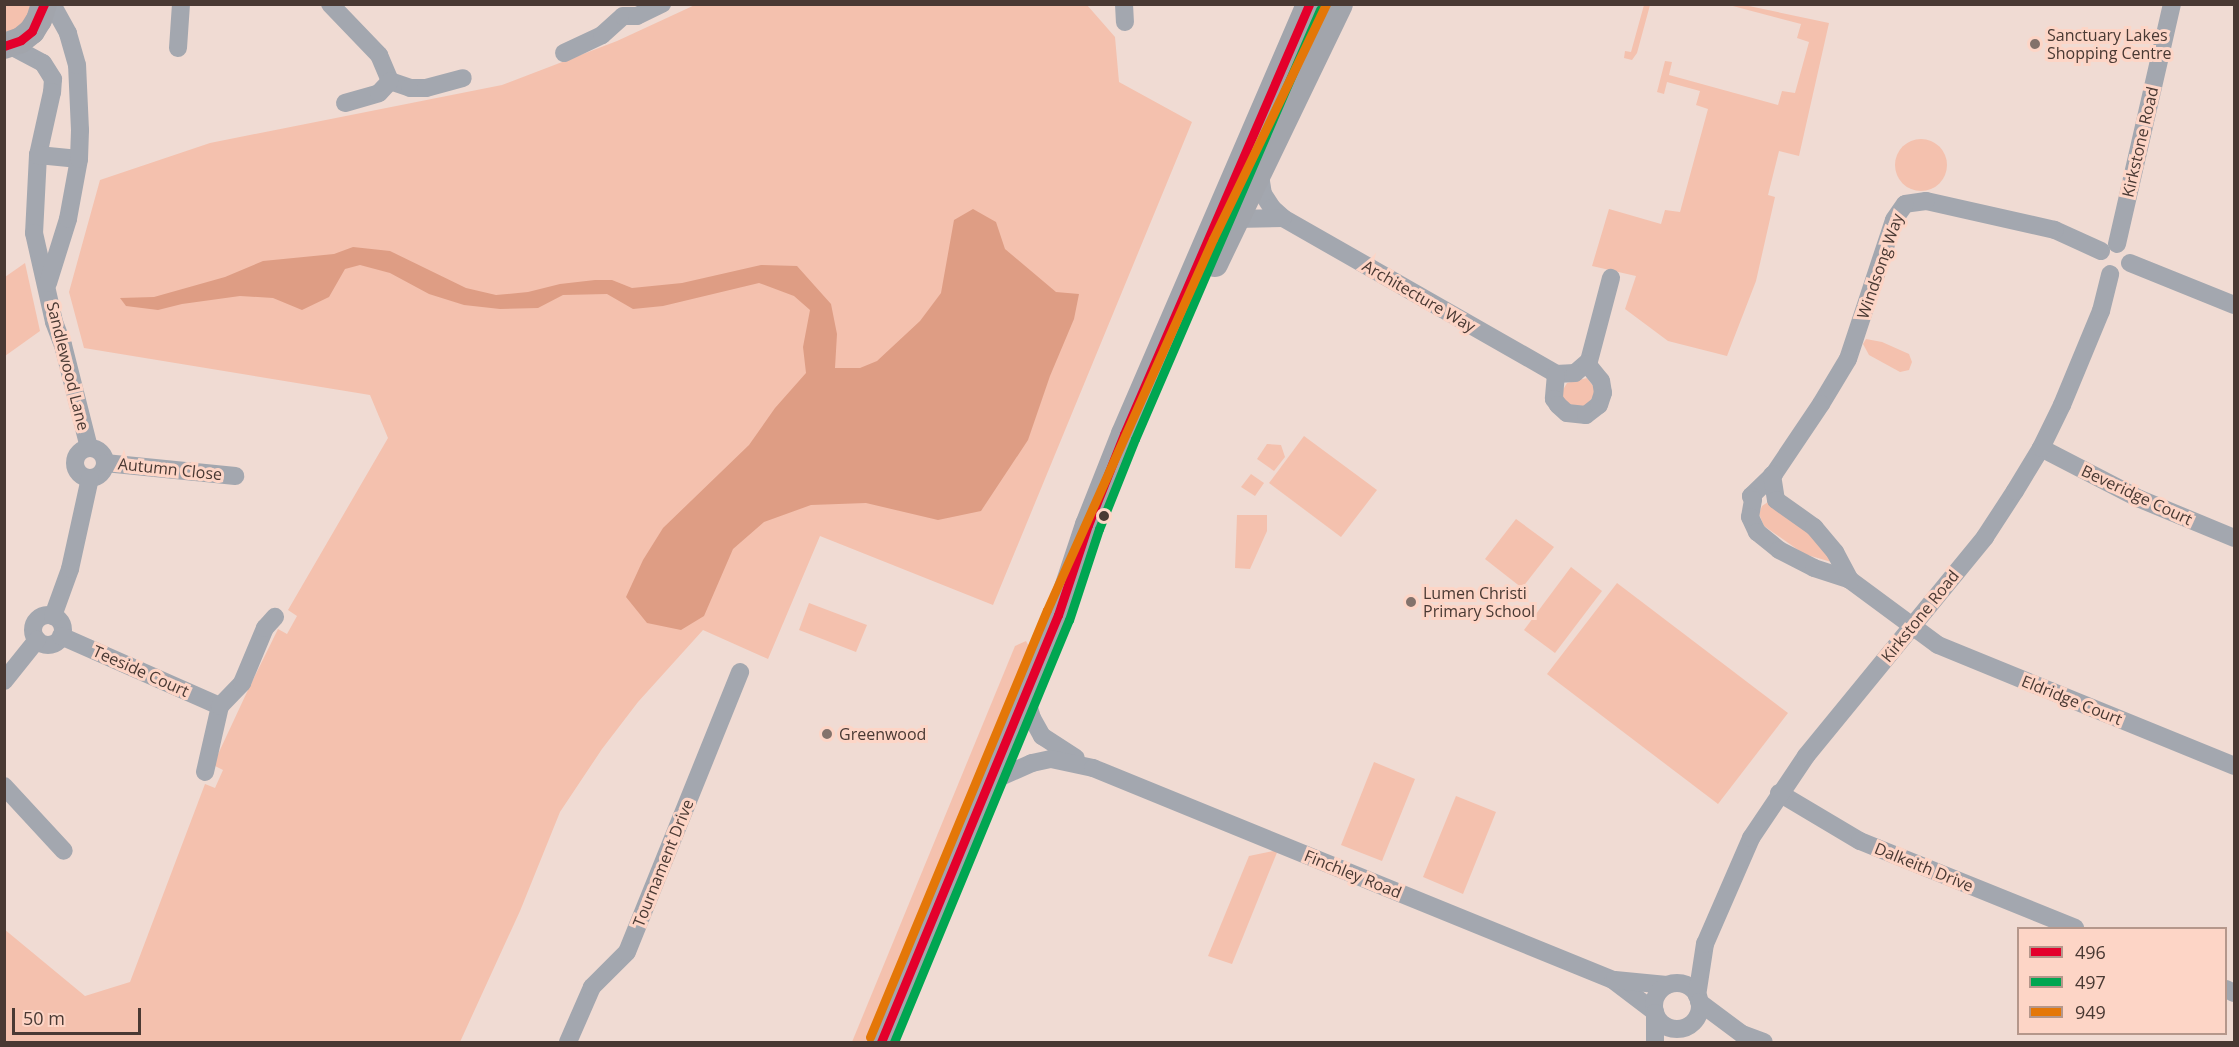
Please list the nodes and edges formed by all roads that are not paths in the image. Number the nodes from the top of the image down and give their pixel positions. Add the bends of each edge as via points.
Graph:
1 (44, 4) edge
2 (52, 4) edge
3 (181, 4) edge
4 (330, 4) edge
5 (662, 4) edge
6 (1309, 4) edge
7 (1340, 4) edge
8 (2172, 4) edge
9 (619, 10) edge
10 (1293, 42) junction
11 (7, 46) edge
12 (178, 48) dead end
13 (1317, 52) junction
14 (564, 53) dead end
15 (463, 78) dead end
16 (390, 81) junction
17 (345, 103) dead end
18 (38, 155) junction
19 (79, 159) junction
20 (1259, 169) junction
21 (1283, 218) junction
22 (1235, 219) junction
23 (2109, 248) junction
24 (2130, 263) junction
25 (2110, 274) junction
26 (1611, 278) dead end
27 (48, 283) junction
28 (2235, 305) edge
29 (1173, 337) junction
30 (1587, 364) junction
31 (1556, 374) junction
32 (89, 448) junction
33 (2041, 448) junction
34 (105, 463) junction
35 (1772, 475) junction
36 (235, 476) dead end
37 (90, 478) junction
38 (1753, 500) junction
39 (1776, 500) junction
40 (2235, 538) edge
41 (1850, 580) junction
42 (53, 616) junction
43 (275, 617) dead end
44 (1912, 627) junction
45 (61, 636) junction
46 (37, 640) junction
47 (740, 672) dead end
48 (4, 681) edge
49 (1025, 694) junction
50 (220, 706) junction
51 (2235, 766) edge
52 (1093, 768) junction
53 (205, 772) dead end
54 (989, 782) junction
55 (4, 786) edge
56 (1779, 793) junction
57 (64, 851) dead end
58 (2073, 927) edge
59 (1705, 944) junction
60 (1613, 980) junction
61 (1667, 985) junction
62 (1698, 999) junction
63 (1655, 1013) junction
64 (1687, 1026) junction
65 (1742, 1034) junction
66 (568, 1042) edge
67 (881, 1042) edge
68 (1654, 1042) edge
69 (1671, 1042) edge
70 (1764, 1042) edge

1 - 11 main road via 32,31
2 - 19 street, Sandlewood Lane via 68,33 78,65
3 - 12 street
4 - 16 street via 379,55
5 - 9 street via 637,16
6 - 10 main road
7 - 13 main road
8 - 23 street, Kirkstone Road
9 - 14 street via 602,35
10 - 13 main road
10 - 29 main road
11 - 18 street, Sandlewood Lane via 42,63 53,79
13 - 20 main road
15 - 16 street via 426,88 410,88
16 - 17 street via 379,93
18 - 19 street
18 - 27 street, Sandlewood Lane via 34,233
19 - 27 street, Sandlewood Lane via 68,219
20 - 21 street, Architecture Way via 1263,194
20 - 22 main road
21 - 22 street
21 - 31 street, Architecture Way
22 - 29 main road
23 - 24 street via 2129,253
23 - 25 street via 2100,265
23 - 35 street, Windsong Way via 2055,230 1926,201 1905,204 1894,220 1848,360
24 - 25 street via 2120,274
24 - 28 street
25 - 33 street, Kirkstone Road via 2101,311
26 - 30 street
27 - 32 street, Sandlewood Lane via 54,322
29 - 49 main road via 1088,525 1058,615
30 - 31 street via 1575,373
30 - 31 street via 1601,381 1603,393 1599,405 1586,415 1567,413 1558,405 1554,399
32 - 34 street via 100,452
32 - 37 street via 79,453 75,463 79,474
33 - 40 street, Beveridge Court via 2140,499
33 - 44 street, Kirkstone Road via 1985,537
34 - 36 street, Autumn Close
34 - 37 street via 100,474
35 - 38 street, Windsong Way via 1751,496
35 - 39 street
37 - 42 street via 76,546
38 - 39 street
38 - 41 street via 1750,518 1757,532 1814,568
39 - 41 street via 1814,527 1835,552
41 - 44 street
42 - 45 street via 61,624
42 - 46 street via 37,619 33,630
43 - 50 street via 265,628 242,683
44 - 51 street, Eldridge Court via 1952,651
44 - 56 street, Kirkstone Road
45 - 46 street via 53,644
45 - 50 street, Teeside Court
46 - 48 street
47 - 66 street, Tournament Drive via 627,952 592,987
49 - 52 street, Finchley Road via 1042,736
49 - 54 main road
50 - 53 street
52 - 54 street, Finchley Road via 1051,759
52 - 60 street, Finchley Road
54 - 67 main road
55 - 57 street
56 - 58 street, Dalkeith Drive via 1860,841
56 - 59 street, Kirkstone Road via 1741,857
59 - 61 street, Kirkstone Road via 1685,970
59 - 62 street, Kirkstone Road
60 - 61 street, Finchley Road
60 - 63 street, Finchley Road
61 - 62 street via 1683,984
61 - 63 street via 1656,997
62 - 64 street via 1698,1015
62 - 65 street
63 - 64 street via 1668,1026
63 - 68 street
64 - 65 street
64 - 69 street
65 - 70 street

